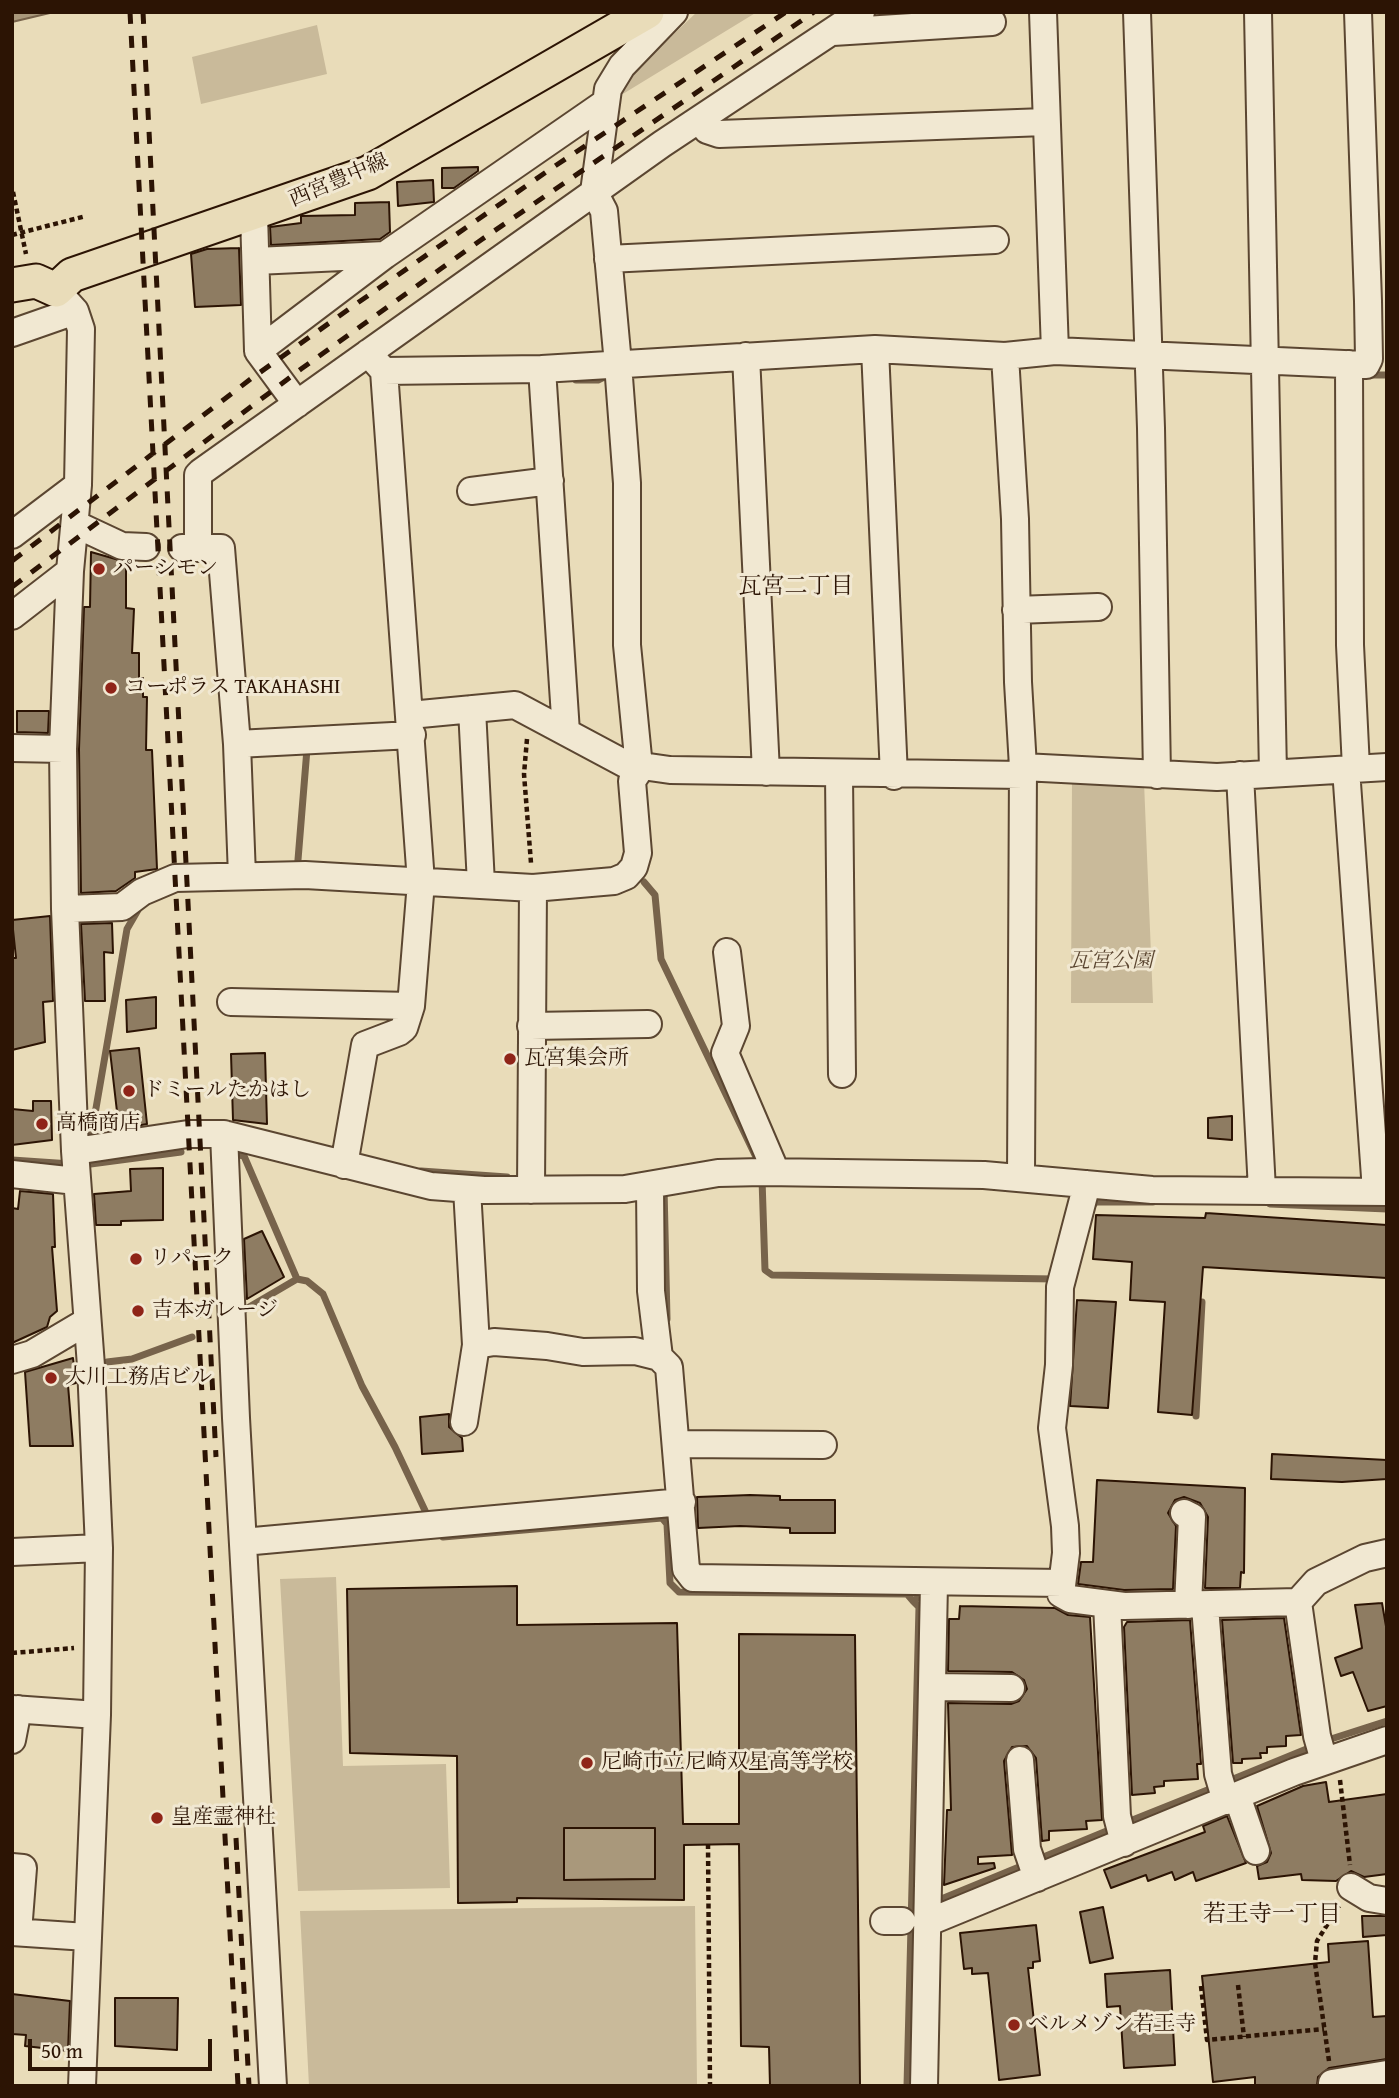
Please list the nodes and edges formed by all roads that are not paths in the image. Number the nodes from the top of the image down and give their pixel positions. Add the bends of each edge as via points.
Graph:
1 (647, 12) edge
2 (674, 12) edge
3 (861, 12) edge
4 (1043, 12) edge
5 (1137, 12) edge
6 (1258, 12) edge
7 (1358, 12) edge
8 (992, 22) dead end
9 (832, 32) junction
10 (604, 103) junction
11 (700, 119) junction
12 (1045, 122) junction
13 (594, 192) junction
14 (254, 215) junction
15 (995, 240) dead end
16 (385, 255) junction
17 (608, 259) junction
18 (257, 261) junction
19 (20, 275) edge
20 (65, 301) junction
21 (12, 333) edge
22 (875, 349) junction
23 (258, 351) junction
24 (1055, 351) junction
25 (746, 356) junction
26 (1005, 356) junction
27 (1149, 356) junction
28 (1265, 360) junction
29 (376, 362) junction
30 (618, 364) junction
31 (1349, 364) junction
32 (542, 369) junction
33 (297, 404) junction
34 (550, 481) junction
35 (78, 485) junction
36 (471, 491) dead end
37 (75, 524) junction
38 (12, 535) edge
39 (146, 547) dead end
40 (70, 571) junction
41 (1098, 607) dead end
42 (1016, 610) junction
43 (12, 616) edge
44 (472, 709) junction
45 (411, 725) junction
46 (566, 732) junction
47 (237, 744) junction
48 (12, 748) edge
49 (63, 749) junction
50 (642, 766) junction
51 (1387, 767) edge
52 (1351, 769) junction
53 (1023, 771) junction
54 (766, 772) junction
55 (1273, 773) junction
56 (839, 775) junction
57 (1157, 775) junction
58 (1240, 775) junction
59 (894, 776) junction
60 (242, 876) junction
61 (422, 882) junction
62 (481, 884) junction
63 (533, 888) junction
64 (65, 909) junction
65 (727, 952) dead end
66 (231, 1002) dead end
67 (411, 1006) junction
68 (648, 1024) dead end
69 (531, 1026) junction
70 (842, 1074) dead end
71 (224, 1135) junction
72 (75, 1165) junction
73 (344, 1165) junction
74 (776, 1172) junction
75 (12, 1174) edge
76 (1021, 1177) junction
77 (1087, 1184) junction
78 (650, 1187) junction
79 (467, 1189) junction
80 (531, 1190) junction
81 (1262, 1190) junction
82 (1381, 1192) edge
83 (86, 1322) junction
84 (476, 1345) junction
85 (659, 1357) junction
86 (12, 1360) edge
87 (464, 1422) dead end
88 (676, 1444) junction
89 (822, 1445) dead end
90 (682, 1502) junction
91 (1184, 1513) dead end
92 (243, 1542) junction
93 (99, 1548) junction
94 (12, 1552) edge
95 (1387, 1553) edge
96 (1062, 1583) junction
97 (934, 1587) junction
98 (1298, 1602) junction
99 (1107, 1604) junction
100 (1197, 1606) junction
101 (933, 1687) junction
102 (1011, 1688) dead end
103 (15, 1709) edge
104 (97, 1715) junction
105 (12, 1740) edge
106 (1387, 1740) edge
107 (1325, 1752) junction
108 (1020, 1760) dead end
109 (1226, 1791) junction
110 (1120, 1830) junction
111 (1256, 1851) dead end
112 (1033, 1865) junction
113 (12, 1867) edge
114 (1351, 1887) road end
115 (1387, 1900) edge
116 (929, 1922) junction
117 (15, 1932) edge
118 (87, 1937) junction
119 (1387, 2074) edge
120 (1332, 2083) road end
121 (82, 2086) edge
122 (273, 2086) edge
123 (924, 2086) edge

1 - 14 main road, 西宮豊中線 via 368,173
2 - 10 street via 613,77
3 - 9 street
4 - 12 street
5 - 27 street
6 - 28 street
7 - 31 street via 1368,359 1366,365
8 - 9 street
9 - 11 street
10 - 13 street
10 - 16 street
11 - 12 street via 707,130 719,134
11 - 13 street
12 - 24 street
13 - 17 street via 604,211
13 - 29 street
14 - 18 street
14 - 20 main road, 西宮豊中線 via 72,275
15 - 17 street
16 - 18 street
16 - 23 street
17 - 30 street
18 - 23 street
19 - 20 main road
20 - 21 street
20 - 35 street via 81,329
22 - 25 street
22 - 26 street
22 - 59 street
23 - 33 street
24 - 26 street
24 - 27 street
25 - 30 street
25 - 54 street
26 - 42 street
27 - 28 street
27 - 57 street
28 - 31 street
28 - 55 street
29 - 32 street
29 - 33 street
29 - 45 street
30 - 32 street
30 - 50 street via 627,483 627,645 635,745
31 - 52 street
32 - 34 street
33 - 47 street via 198,475 190,548 222,548
34 - 36 street
34 - 46 street
35 - 37 street
35 - 38 street
37 - 39 street via 122,546
37 - 40 street
40 - 43 street
40 - 49 street
41 - 42 street
42 - 53 street
44 - 45 street
44 - 46 street via 516,705
44 - 62 street
45 - 47 street
45 - 61 street
46 - 50 street via 631,767
47 - 60 street
48 - 49 street
49 - 64 street
50 - 54 street
50 - 63 street via 632,781 638,853 626,876 583,886
51 - 52 street
52 - 55 street
52 - 82 street
53 - 57 street
53 - 59 street
53 - 76 street
54 - 56 street
55 - 58 street
56 - 59 street
56 - 70 street via 850,905 850,1035
57 - 58 street
58 - 81 street
60 - 61 street
60 - 64 street via 176,878 142,892 122,907
61 - 62 street
61 - 67 street
62 - 63 street
63 - 69 street
64 - 72 street
65 - 74 street via 736,1026 725,1053
66 - 67 street
67 - 73 street via 404,1028 365,1045
68 - 69 street
69 - 80 street
71 - 72 street via 188,1134
71 - 73 street
71 - 92 street
72 - 75 street
72 - 83 street
73 - 79 street via 431,1186
74 - 76 street
74 - 78 street via 718,1173
76 - 77 street
77 - 81 street via 1152,1190
77 - 96 street via 1060,1287 1052,1428 1065,1526
78 - 80 street
78 - 85 street via 651,1291
79 - 80 street
79 - 84 street
81 - 82 street
83 - 86 street via 32,1354
83 - 93 street
84 - 85 street via 494,1342 583,1352 635,1351
84 - 87 street
85 - 88 street via 669,1367
88 - 89 street
88 - 90 street
90 - 92 street
90 - 97 street via 686,1569 693,1578
91 - 100 street via 1192,1517
92 - 122 street
93 - 94 street
93 - 104 street
95 - 98 street via 1365,1558 1316,1582
96 - 97 street
96 - 99 street via 1061,1594 1070,1600
97 - 101 street
98 - 100 street
98 - 107 street
99 - 100 street
99 - 110 street
100 - 109 street
101 - 102 street
101 - 116 street
103 - 104 street
103 - 105 street
104 - 118 street
106 - 107 street
107 - 109 street
108 - 112 street
109 - 110 street
109 - 111 street
110 - 112 street
112 - 116 street
113 - 117 street via 23,1868
114 - 115 street via 1369,1898
116 - 123 street
117 - 118 street
118 - 121 street
119 - 120 street

